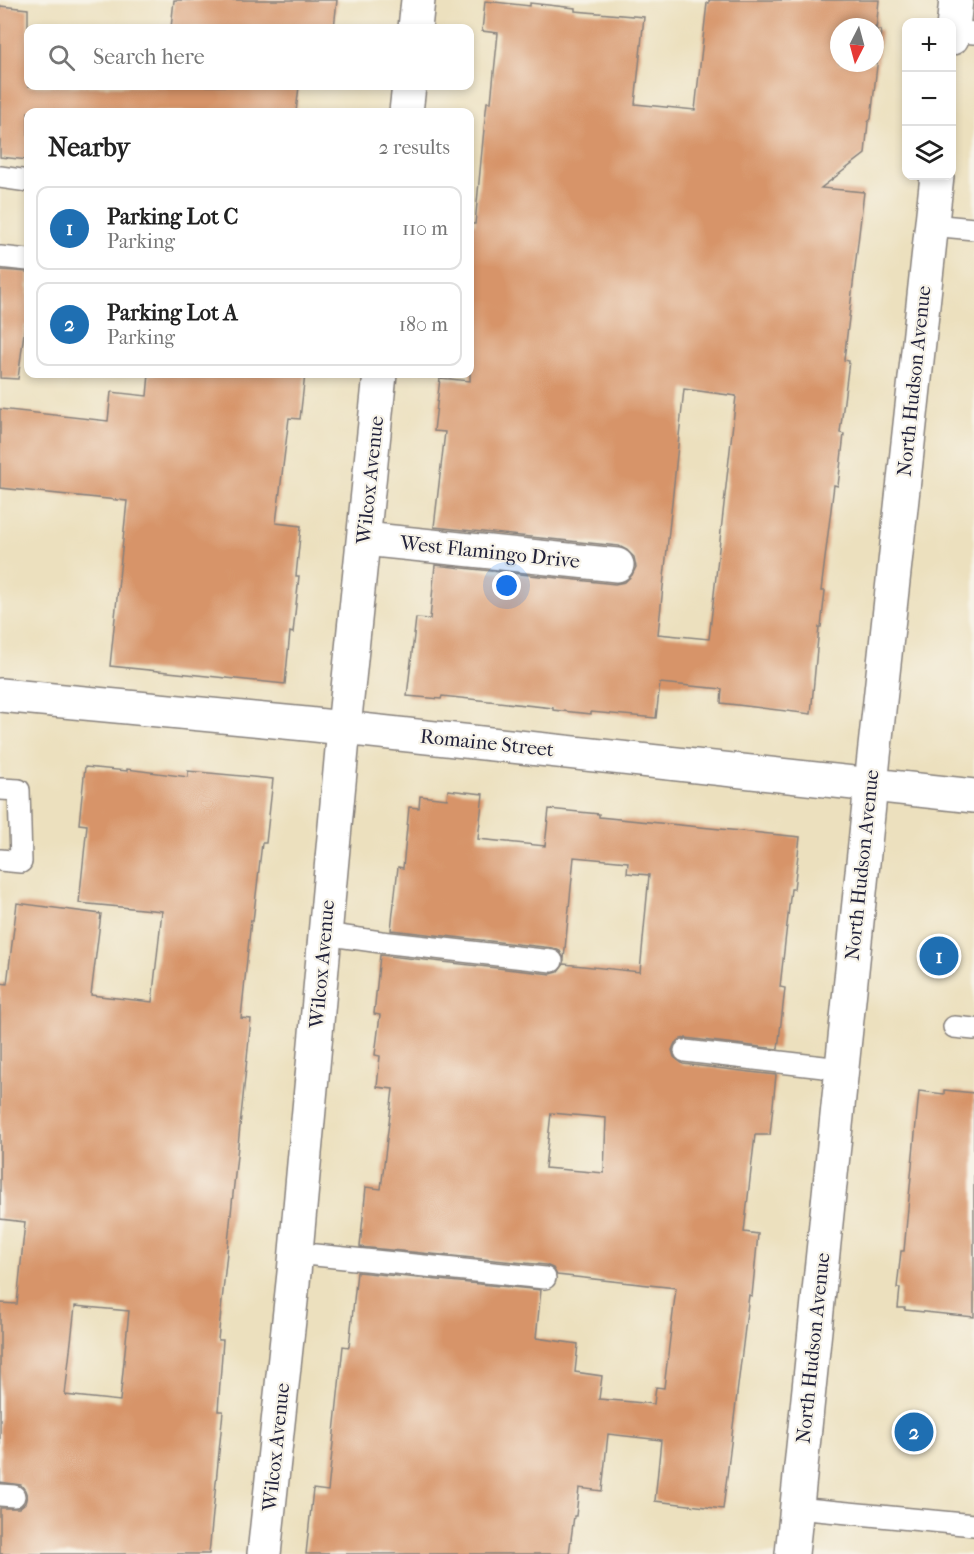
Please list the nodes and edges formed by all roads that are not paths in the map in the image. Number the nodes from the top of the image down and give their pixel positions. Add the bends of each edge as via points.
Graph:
1 (418, 0) edge
2 (956, 0) edge
3 (954, 18) edge
4 (415, 24) edge
5 (956, 31) edge
6 (974, 33) edge
7 (409, 90) edge
8 (406, 108) edge
9 (0, 177) edge
10 (24, 180) edge
11 (937, 180) edge
12 (931, 225) junction
13 (974, 229) edge
14 (0, 257) edge
15 (24, 260) edge
16 (380, 378) edge
17 (364, 539) junction
18 (617, 565) dead end
19 (0, 695) edge
20 (344, 728) junction
21 (870, 785) junction
22 (0, 789) edge
23 (974, 796) edge
24 (0, 860) edge
25 (324, 934) junction
26 (552, 961) dead end
27 (686, 1051) dead end
28 (841, 1069) junction
29 (295, 1253) junction
30 (545, 1278) dead end
31 (796, 1508) junction
32 (974, 1525) edge
33 (264, 1554) edge
34 (792, 1554) edge

1 - 4 street
2 - 3 street
5 - 6 lane
7 - 8 street
9 - 10 lane
11 - 12 street, North Hudson Avenue
12 - 13 lane
12 - 21 street, North Hudson Avenue
14 - 15 lane
16 - 17 street, Wilcox Avenue
17 - 18 street, West Flamingo Drive
17 - 20 street, Wilcox Avenue
19 - 20 street, Romaine Street
20 - 21 street, Romaine Street
20 - 25 street, Wilcox Avenue
21 - 23 street, Romaine Street
21 - 28 street, North Hudson Avenue
22 - 24 lane via 19,790 21,862
25 - 26 lane
25 - 29 street, Wilcox Avenue
27 - 28 lane
28 - 31 street, North Hudson Avenue
29 - 30 lane
29 - 33 street, Wilcox Avenue
31 - 32 lane
31 - 34 street, North Hudson Avenue

